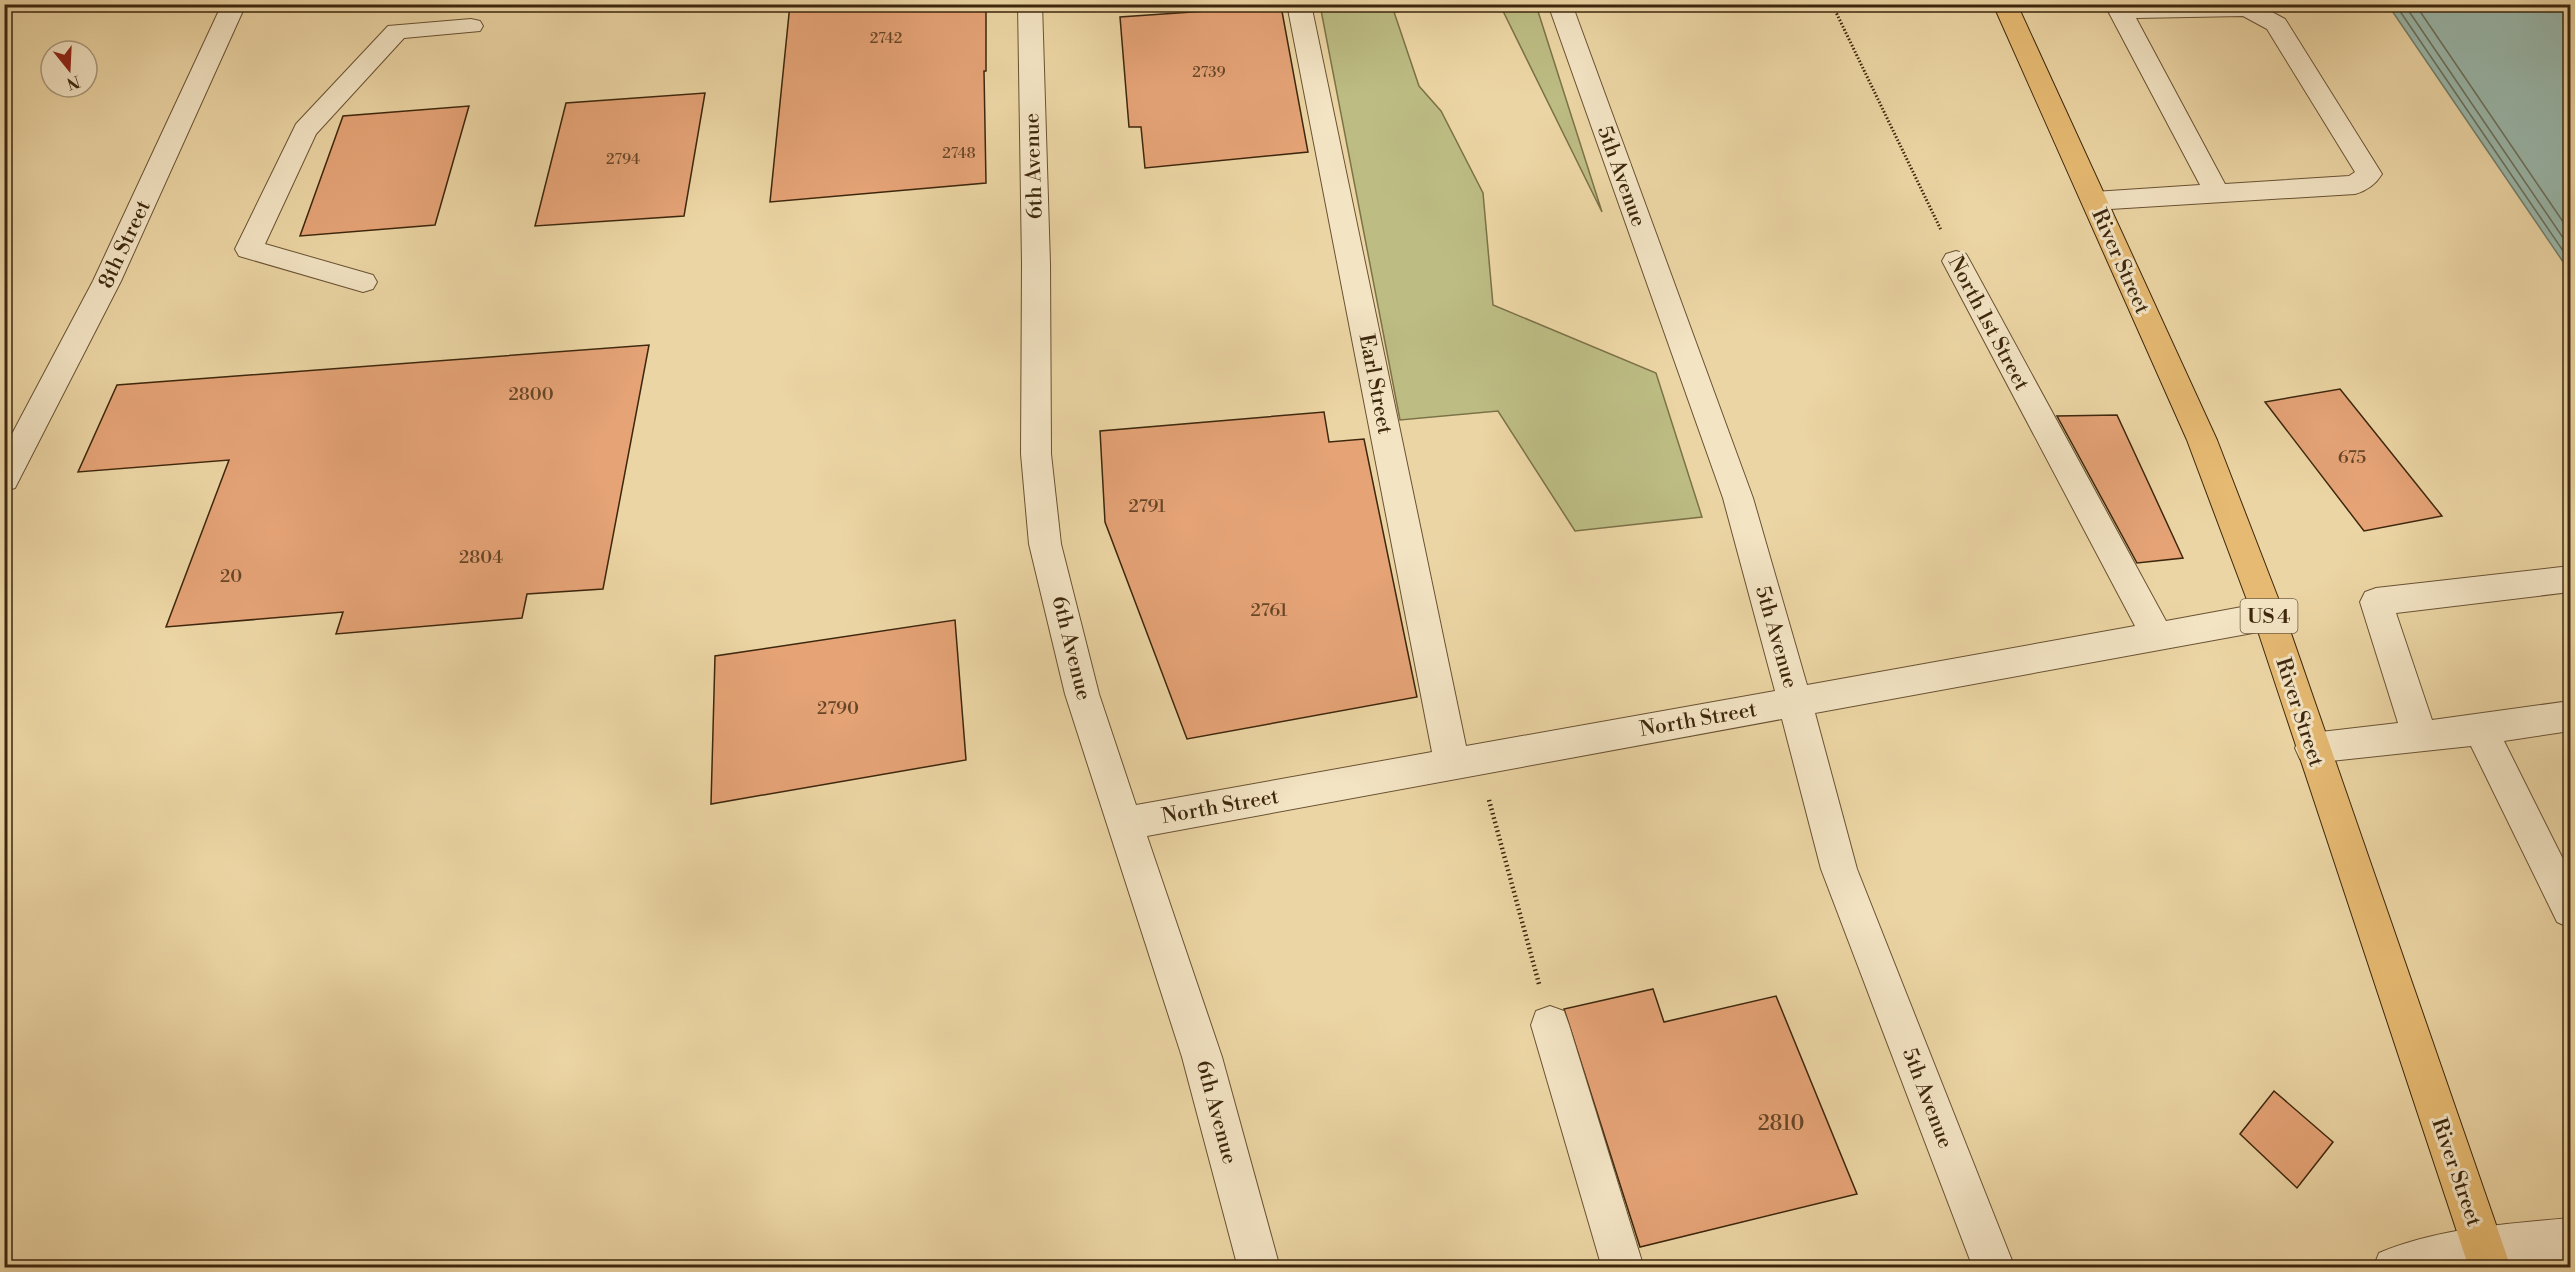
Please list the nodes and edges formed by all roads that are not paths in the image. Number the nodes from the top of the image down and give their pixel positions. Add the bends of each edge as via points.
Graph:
1 (234, 4) edge
2 (1030, 4) edge
3 (1299, 4) edge
4 (1560, 4) edge
5 (2005, 4) edge
6 (2112, 8) edge
7 (471, 26) dead end
8 (2217, 193) junction
9 (2094, 201) junction
10 (1956, 261) road end
11 (363, 282) dead end
12 (4, 479) edge
13 (2571, 579) edge
14 (2270, 616) junction
15 (2157, 636) junction
16 (1796, 702) junction
17 (2571, 716) edge
18 (2481, 730) junction
19 (2420, 737) junction
20 (2312, 748) junction
21 (1465, 761) junction
22 (1126, 823) junction
23 (2571, 910) edge
24 (1550, 1026) road end
25 (2571, 1239) edge
26 (2486, 1257) edge
27 (1259, 1268) edge
28 (1623, 1268) edge
29 (1994, 1268) edge
30 (2394, 1268) edge

1 - 12 street, 8th Street via 107,281
2 - 22 street, 6th Avenue via 1036,454 1045,544 1082,694
3 - 21 street, Earl Street
4 - 16 street, 5th Avenue via 1738,498
5 - 9 main road, River Street / US 4
6 - 8 street
6 - 8 street via 2247,9 2276,24 2369,174 2355,185
7 - 11 street via 397,31 305,130 249,249
8 - 9 street
9 - 14 main road, River Street / US 4 via 2202,440
10 - 15 street, North 1st Street
13 - 19 street via 2376,602
14 - 15 street, North Street
14 - 20 main road, River Street / US 4
15 - 16 street, North Street
16 - 21 street, North Street
16 - 29 street, 5th Avenue via 1839,869
17 - 18 street
18 - 19 street
18 - 23 street
19 - 20 street
20 - 26 main road, River Street / US 4
21 - 22 street, North Street
22 - 27 street, 6th Avenue via 1202,1057
24 - 28 street
25 - 26 street
26 - 30 street

